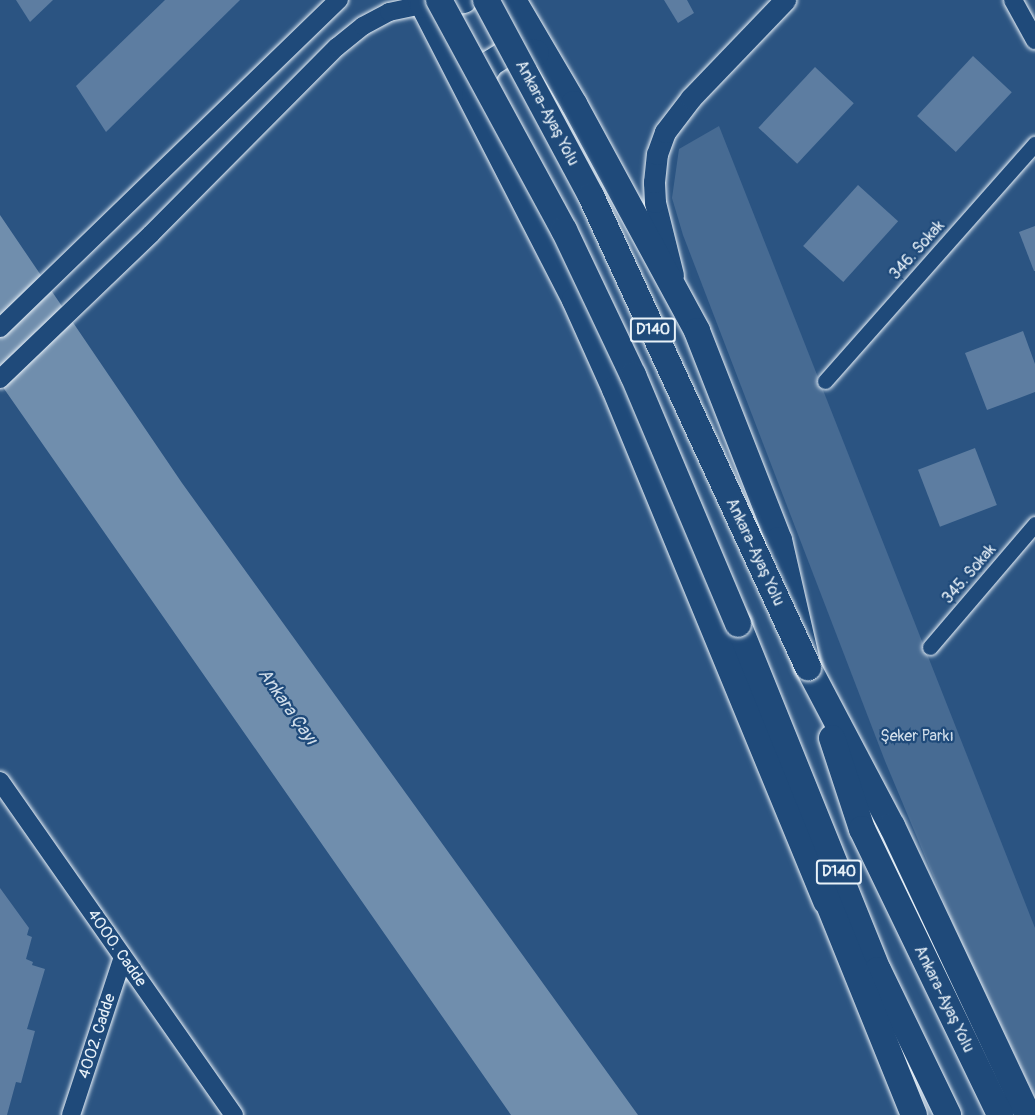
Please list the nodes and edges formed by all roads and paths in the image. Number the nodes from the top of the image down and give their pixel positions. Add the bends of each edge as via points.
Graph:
1 (339, 0) edge
2 (464, 0) edge
3 (486, 0) edge
4 (513, 0) edge
5 (785, 0) edge
6 (1013, 0) edge
7 (428, 2) edge
8 (1035, 40) edge
9 (548, 57) junction
10 (475, 105) junction
11 (1035, 144) edge
12 (679, 296) junction
13 (0, 328) edge
14 (0, 379) edge
15 (825, 381) dead end
16 (1035, 524) edge
17 (930, 647) dead end
18 (808, 667) junction
19 (773, 708) junction
20 (0, 781) edge
21 (826, 901) junction
22 (123, 957) junction
23 (71, 1115) edge
24 (234, 1115) edge
25 (914, 1115) edge
26 (948, 1115) edge
27 (1000, 1115) edge
28 (1028, 1115) edge

1 - 13 street
2 - 7 highway
3 - 18 highway, Ankara-Ayaş Yolu / D140, bridge via 591,196
4 - 9 highway
5 - 12 main road via 691,98 666,132 657,154 656,202
6 - 8 street
7 - 10 highway
7 - 14 street via 389,12 337,47
7 - 19 highway, D140, bridge via 564,230 633,375
9 - 10 highway via 518,51 497,59 478,82
9 - 12 highway
10 - 21 highway via 575,300 615,389
11 - 15 street, 346. Sokak
12 - 18 highway via 697,331 779,540
16 - 17 street, 345. Sokak
18 - 27 highway, Ankara-Ayaş Yolu / D140 via 862,829
18 - 28 highway via 892,826
19 - 21 highway
19 - 26 highway, D140 via 878,970
20 - 22 street, 4000. Cadde
21 - 25 highway
22 - 23 street, 4002. Cadde
22 - 24 street, 4000. Cadde

